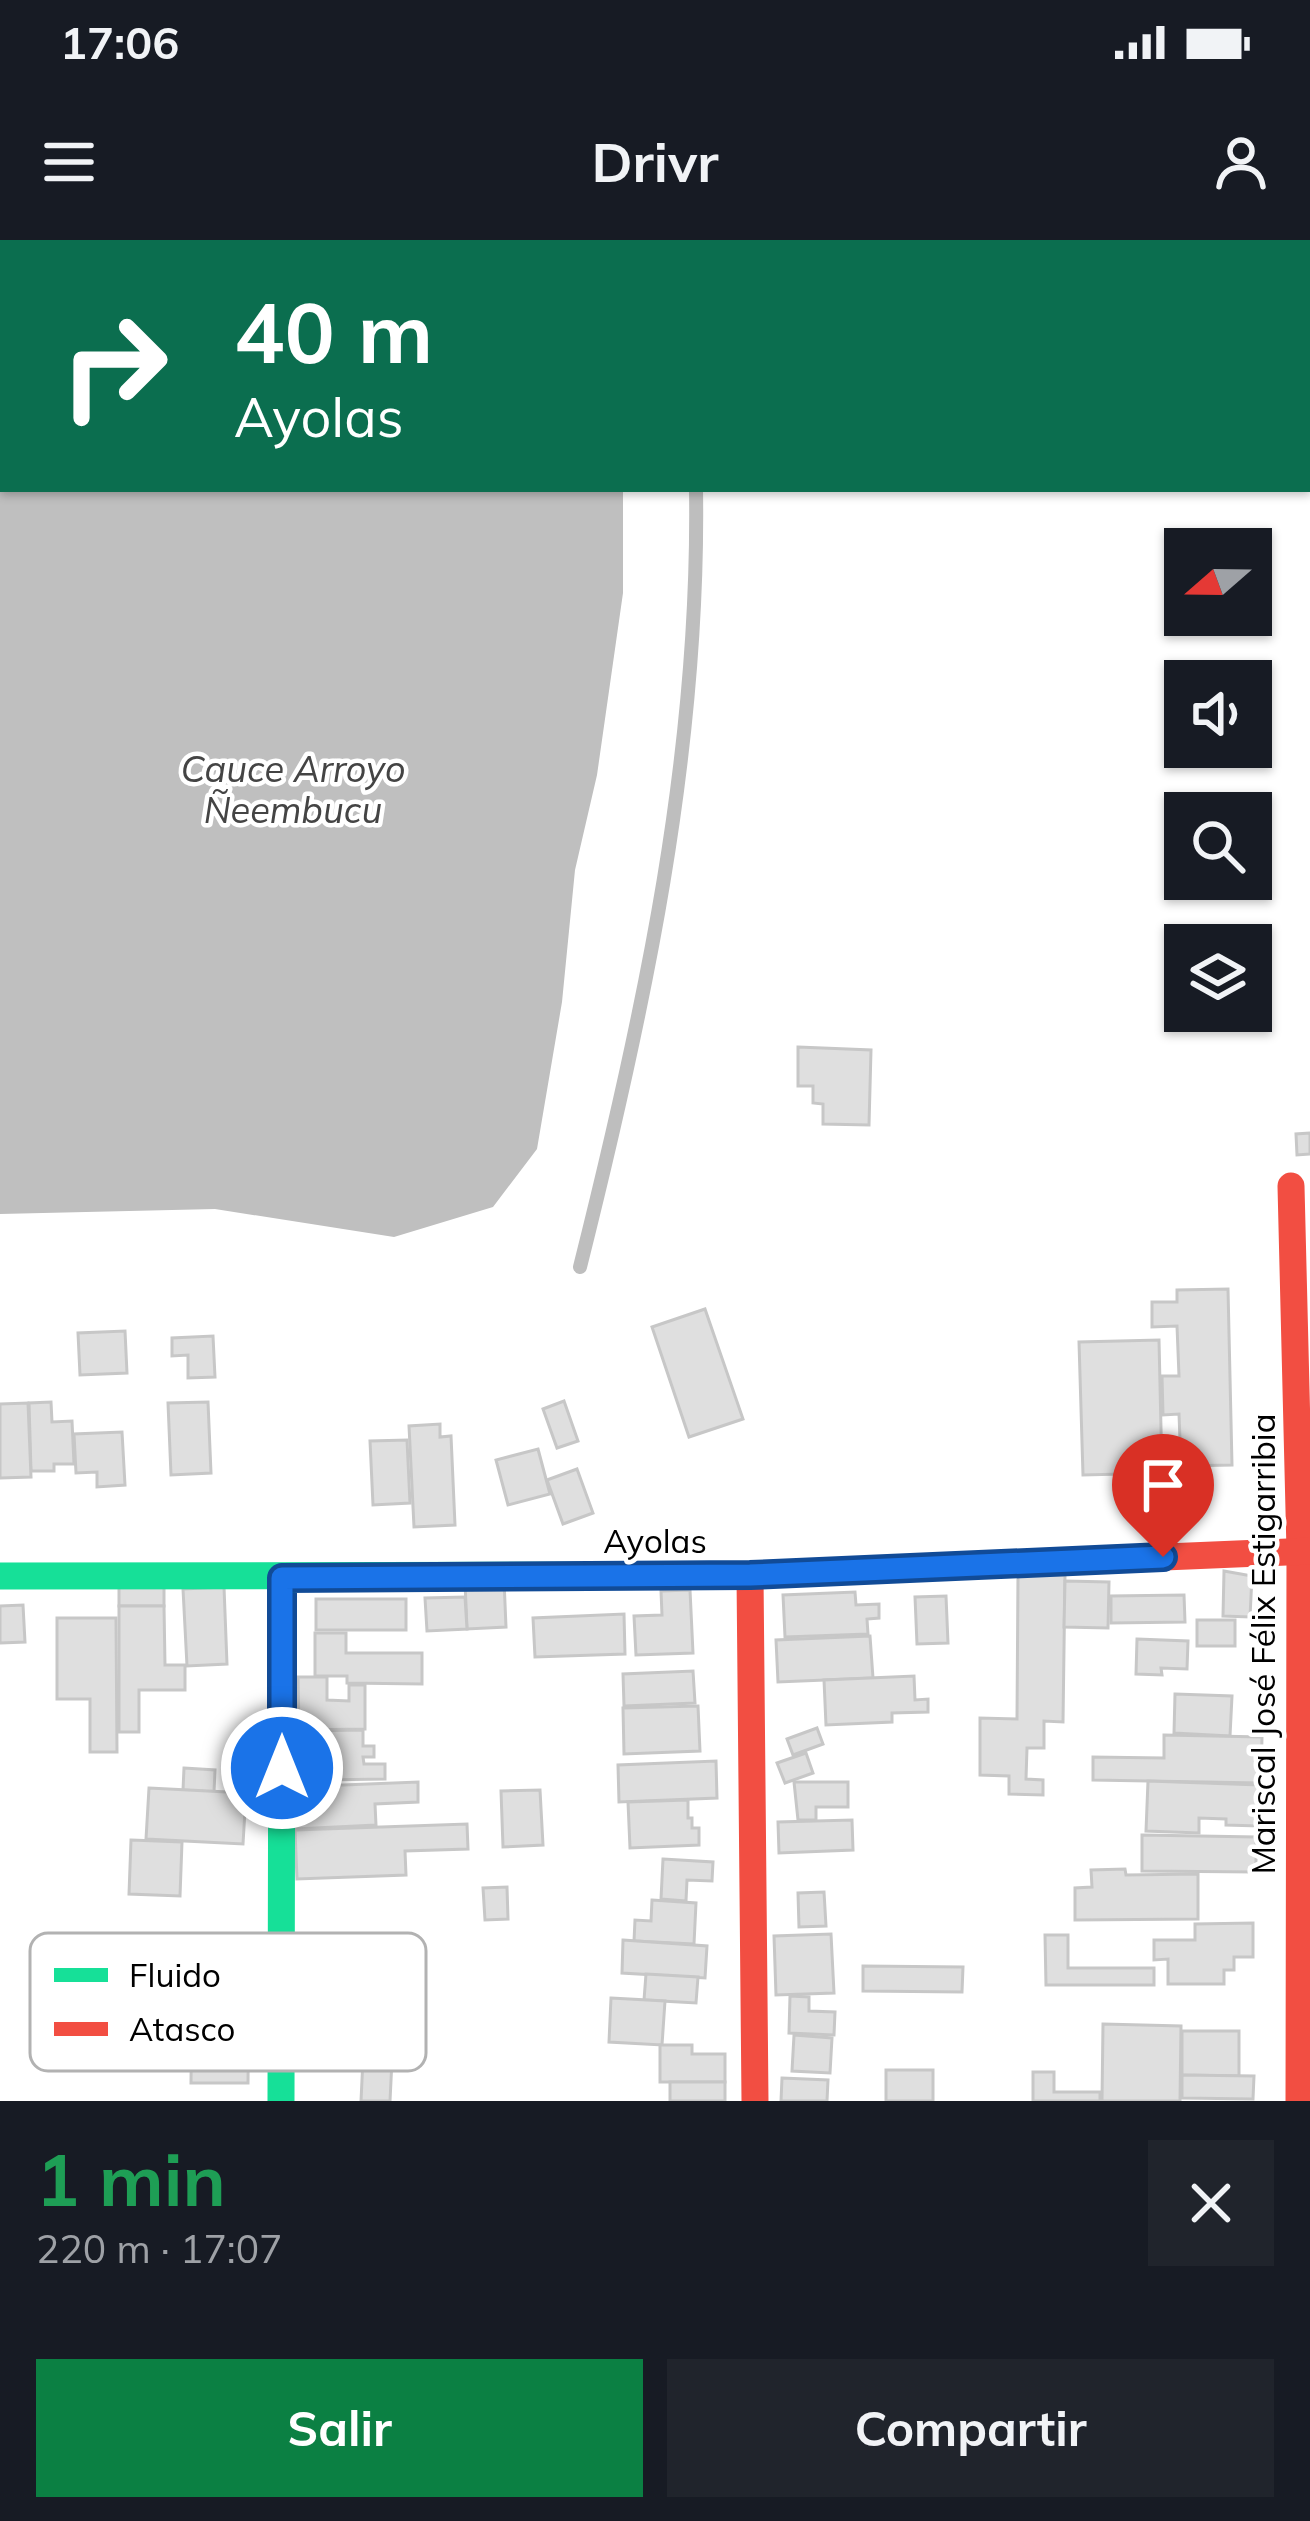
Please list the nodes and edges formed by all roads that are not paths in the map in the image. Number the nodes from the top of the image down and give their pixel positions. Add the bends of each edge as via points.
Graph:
1 (696, 492) edge
2 (1291, 1186) dead end
3 (580, 1267) dead end
4 (1305, 1551) edge
5 (750, 1575) junction
6 (0, 1576) edge
7 (282, 1578) junction
8 (281, 1933) edge
9 (281, 2071) edge
10 (281, 2101) edge
11 (754, 2101) edge
12 (1299, 2101) edge

1 - 3 lane via 698,588 672,831 631,1065
2 - 4 street, Mariscal José Félix Estigarribia
4 - 5 street, Ayolas
4 - 12 street, Mariscal José Félix Estigarribia
5 - 7 street, Ayolas
5 - 11 street
6 - 7 street, Ayolas
7 - 8 street
9 - 10 street

